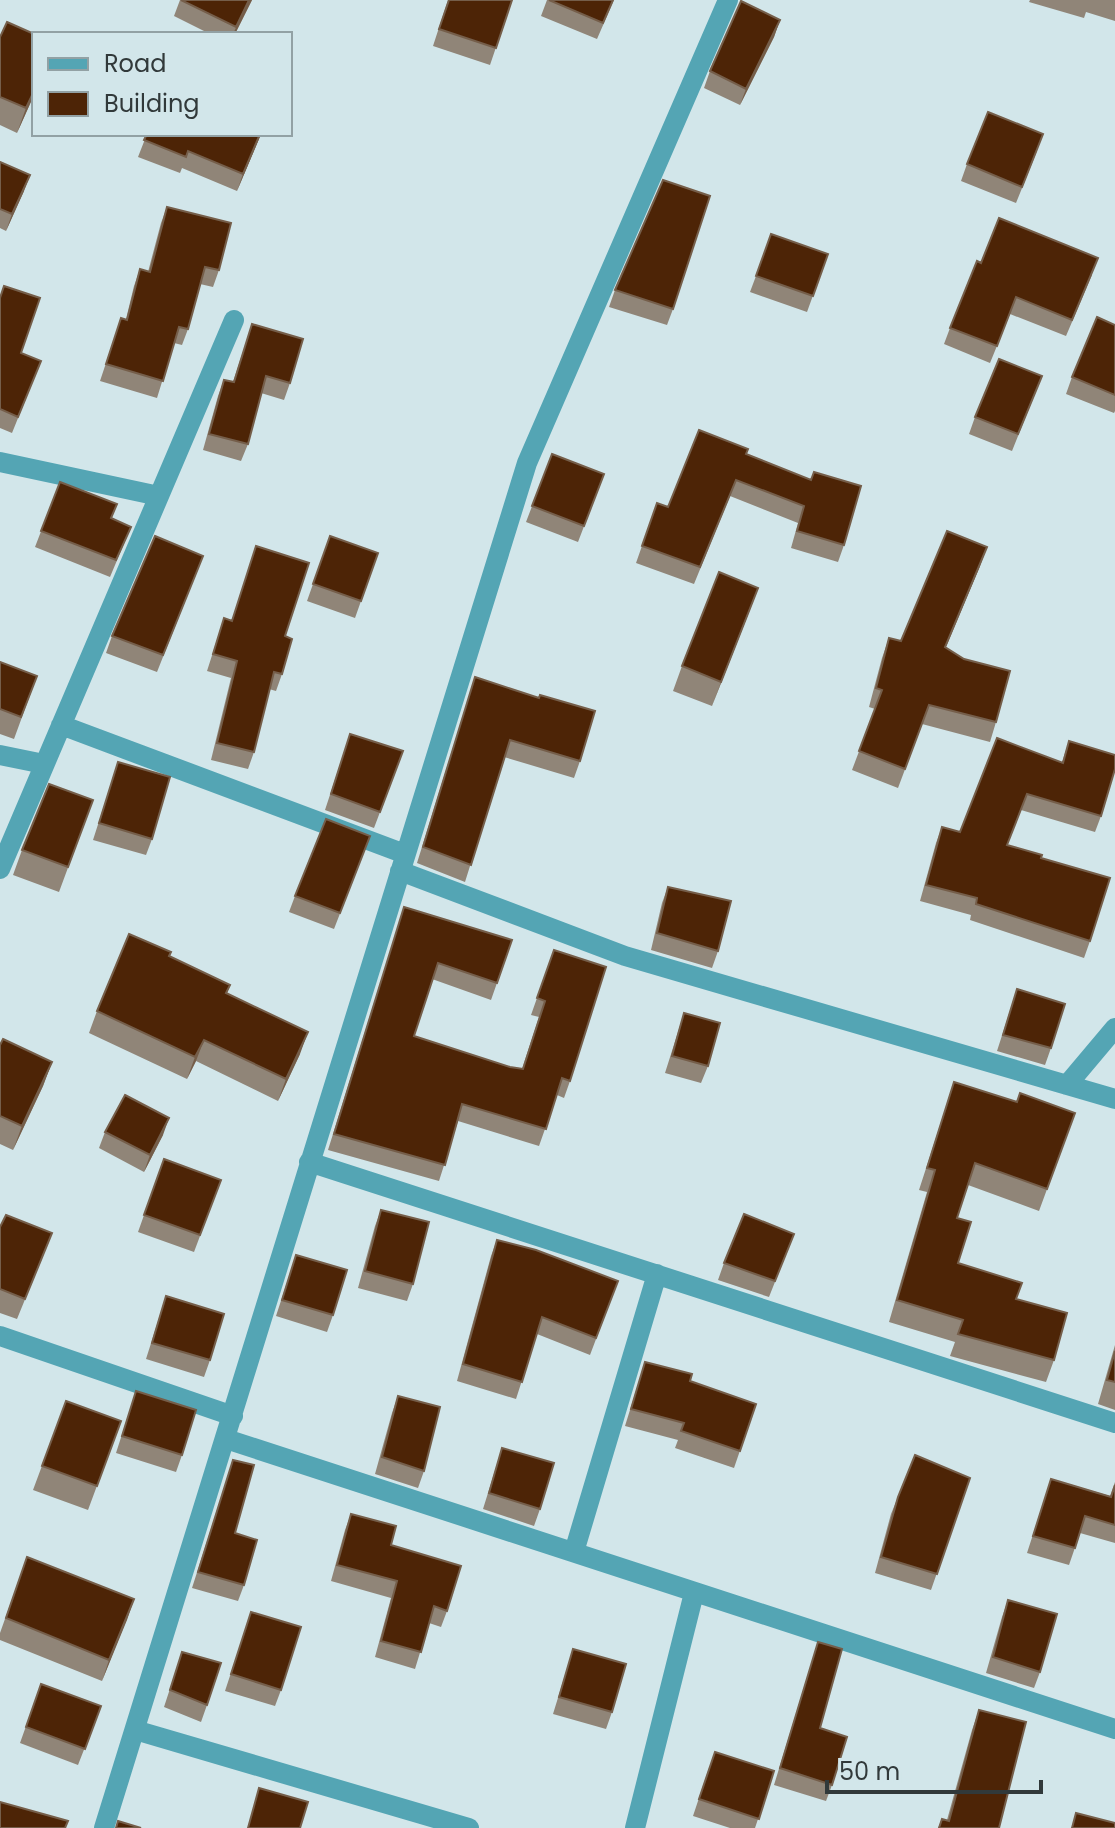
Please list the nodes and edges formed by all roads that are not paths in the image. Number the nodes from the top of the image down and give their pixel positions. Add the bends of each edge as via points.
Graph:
1 (728, 0) edge
2 (234, 320) dead end
3 (0, 462) edge
4 (159, 496) junction
5 (61, 725) junction
6 (0, 755) edge
7 (44, 764) junction
8 (402, 862) junction
9 (0, 869) edge
10 (1115, 1028) edge
11 (1067, 1085) junction
12 (1115, 1099) edge
13 (309, 1162) junction
14 (657, 1274) junction
15 (0, 1336) edge
16 (233, 1416) junction
17 (1115, 1423) edge
18 (226, 1439) junction
19 (574, 1552) junction
20 (694, 1593) junction
21 (1115, 1729) edge
22 (135, 1730) junction
23 (412, 1819) edge
24 (104, 1828) edge
25 (469, 1828) edge
26 (635, 1828) edge

1 - 8 street via 527,463
2 - 4 street
3 - 4 street
4 - 5 street
5 - 7 street
5 - 8 street
6 - 7 street
7 - 9 street
8 - 11 street via 625,956
8 - 13 street
10 - 11 street
11 - 12 street
13 - 14 street
13 - 16 street
14 - 17 street
14 - 19 street
15 - 16 street
16 - 18 street
18 - 19 street
18 - 22 street
19 - 20 street
20 - 21 street
20 - 26 street
22 - 23 street
22 - 24 street
23 - 25 street

